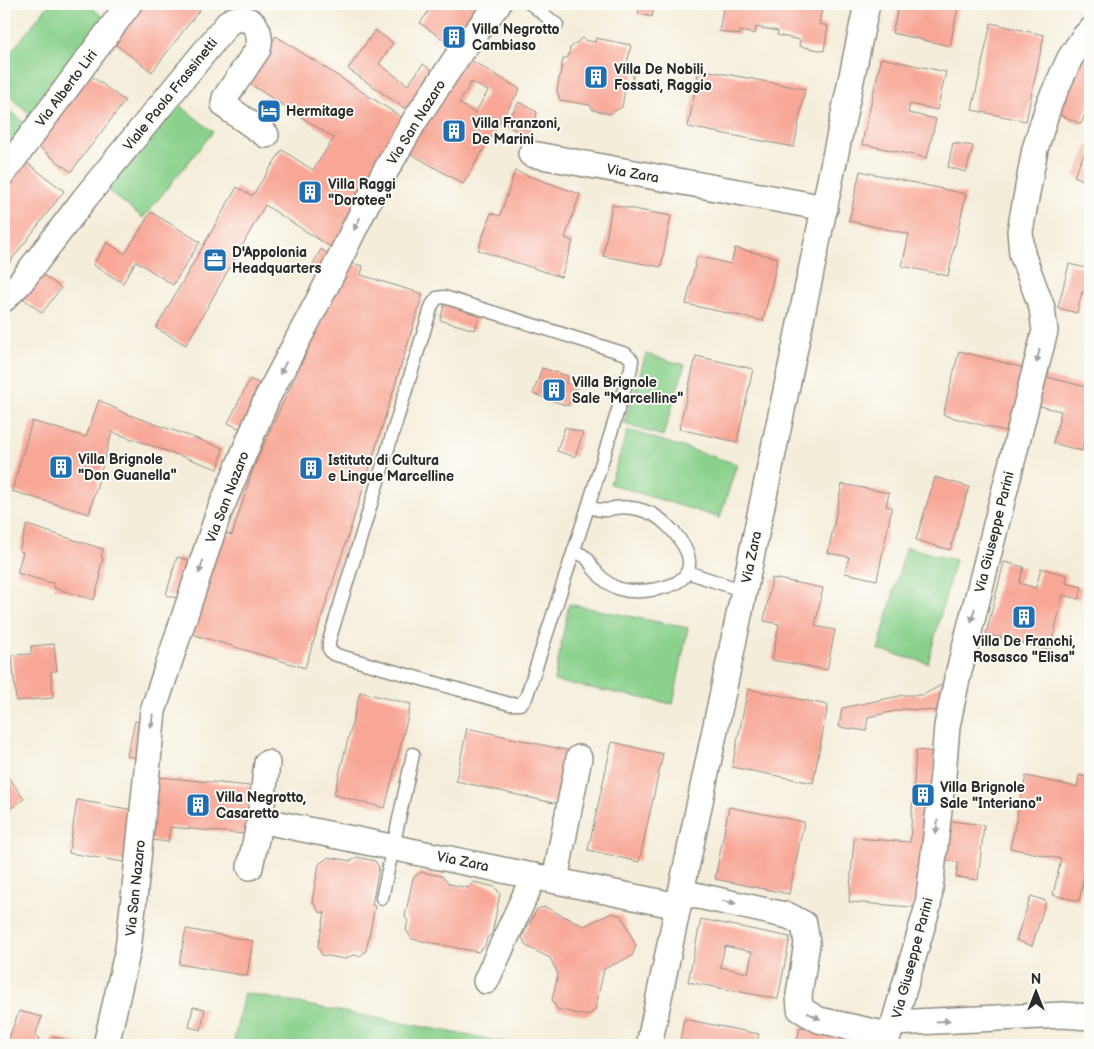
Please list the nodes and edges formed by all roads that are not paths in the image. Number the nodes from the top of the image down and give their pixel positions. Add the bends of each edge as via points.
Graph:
1 (129, 4) edge
2 (498, 4) edge
3 (531, 4) edge
4 (867, 4) edge
5 (557, 25) dead end
6 (1090, 31) edge
7 (266, 135) dead end
8 (531, 154) dead end
9 (4, 172) edge
10 (825, 208) junction
11 (4, 299) edge
12 (588, 506) junction
13 (574, 552) junction
14 (688, 572) junction
15 (744, 592) junction
16 (413, 754) dead end
17 (579, 758) dead end
18 (267, 763) dead end
19 (260, 820) junction
20 (392, 847) junction
21 (250, 867) dead end
22 (545, 878) junction
23 (382, 898) dead end
24 (680, 899) junction
25 (486, 981) dead end
26 (1090, 1017) edge
27 (889, 1034) edge
28 (106, 1045) edge
29 (649, 1045) edge

1 - 9 street, Via Alberto Liri
2 -> 28 street, Via San Nazaro via 425,105 367,203 267,398 218,515 153,711 128,949
3 - 5 lane
4 - 10 street, Via Zara
6 -> 27 street, Via Giuseppe Parini via 1070,58 1035,149 1020,231 1022,254 1042,308 1045,331 957,679 947,726 928,906
7 - 11 street, Viale Paola Frassinetti via 224,104 258,49 260,36 247,20 234,19
8 - 10 street, Via Zara
10 - 15 street, Via Zara
12 - 13 lane
12 - 13 lane via 632,360 626,354 444,297 437,298 432,305 337,613 329,649 333,654 510,704 520,704 526,698
12 - 14 lane via 606,510 634,508 659,518 684,546
13 - 14 lane via 584,555 606,582 620,589 643,591 668,586
14 - 15 lane
15 - 24 street, Via Zara
16 - 20 lane
17 - 22 street
18 - 19 street
19 - 20 street, Via Zara
19 - 21 street
20 - 22 street, Via Zara
20 - 23 lane
22 - 24 street, Via Zara
22 - 25 street
24 -> 27 street via 789,916 804,924 807,943 800,1009 819,1020
24 - 29 street, Via Zara
27 -> 26 street via 1063,1015

